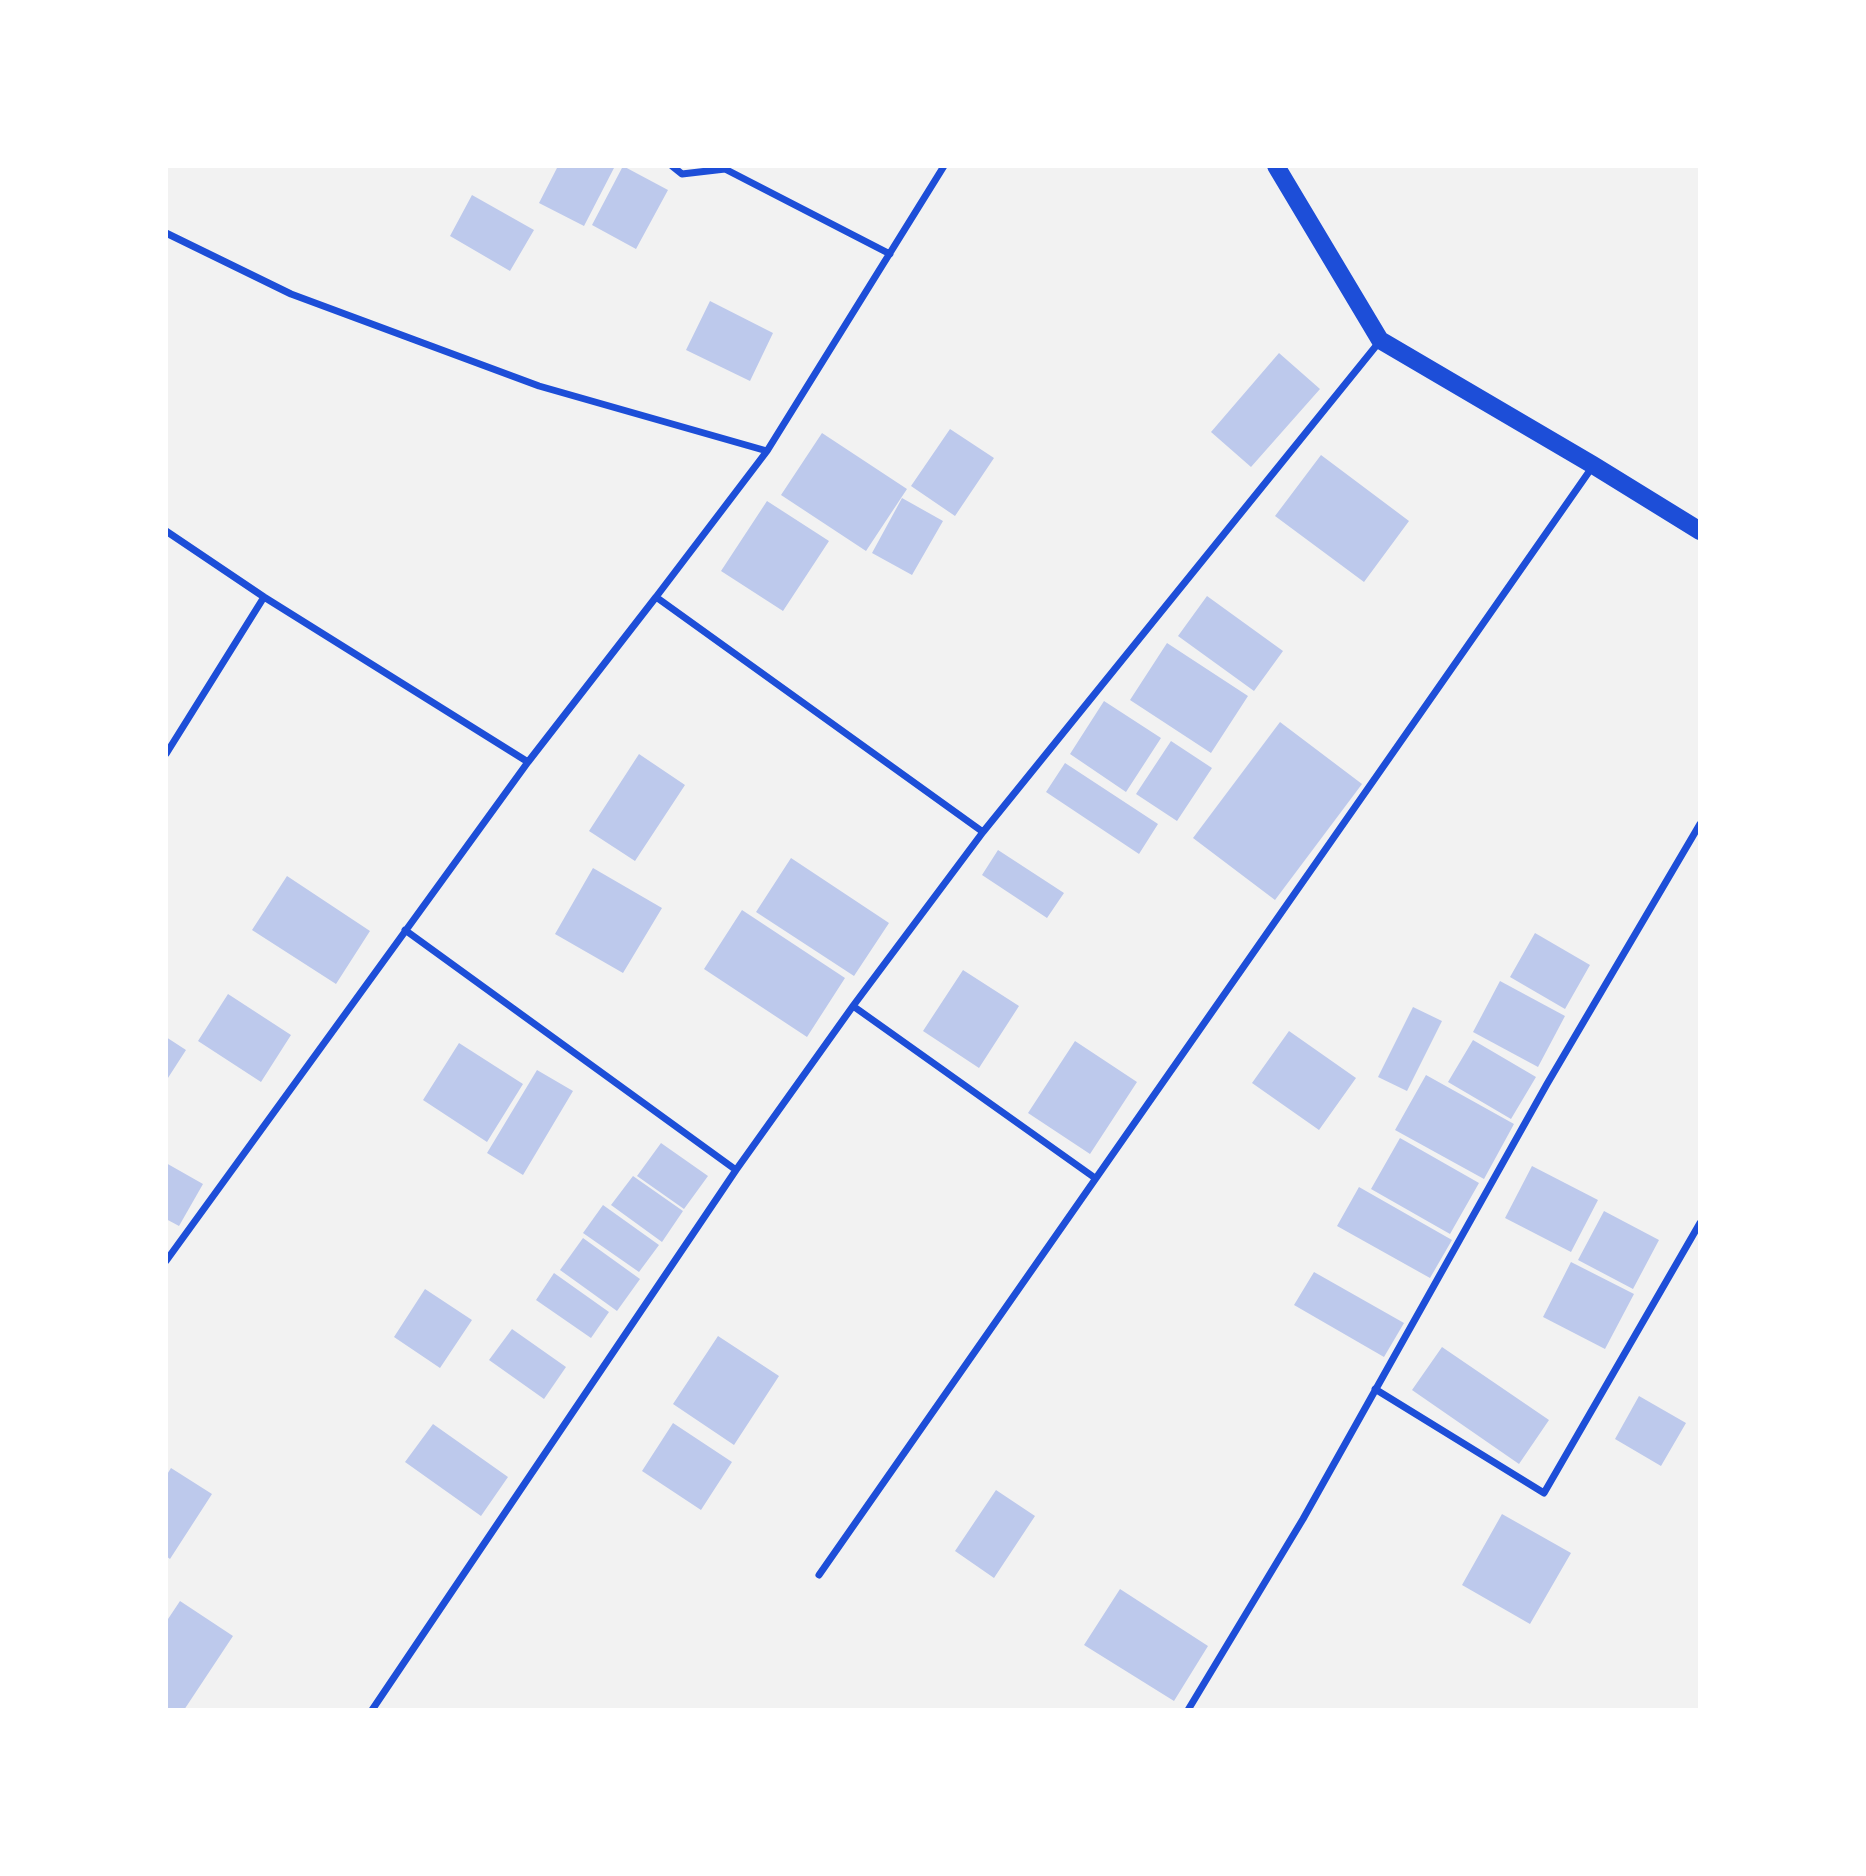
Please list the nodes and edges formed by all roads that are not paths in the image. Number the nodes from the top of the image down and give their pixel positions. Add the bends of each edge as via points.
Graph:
1 (672, 166) edge
2 (944, 166) edge
3 (1276, 166) edge
4 (166, 233) edge
5 (890, 254) junction
6 (1380, 340) junction
7 (767, 451) junction
8 (1593, 465) junction
9 (166, 531) edge
10 (1700, 531) edge
11 (264, 597) junction
12 (656, 597) junction
13 (166, 754) edge
14 (528, 762) junction
15 (1700, 824) edge
16 (983, 832) junction
17 (405, 930) junction
18 (853, 1006) junction
19 (736, 1170) junction
20 (1095, 1178) junction
21 (1700, 1223) edge
22 (166, 1261) edge
23 (1375, 1389) junction
24 (819, 1575) dead end
25 (372, 1710) edge
26 (1188, 1710) edge

1 - 5 street via 682,174 725,169
2 - 5 street
3 - 6 main road
4 - 7 street via 291,294 539,386
5 - 7 street
6 - 8 main road
6 - 16 street
7 - 12 street
8 - 10 main road
8 - 20 street
9 - 11 street
11 - 13 street
11 - 14 street
12 - 14 street
12 - 16 street
14 - 17 street
15 - 23 street
16 - 18 street
17 - 19 street
17 - 22 street
18 - 19 street
18 - 20 street
19 - 25 street
20 - 24 street
21 - 23 street via 1544,1493
23 - 26 street

